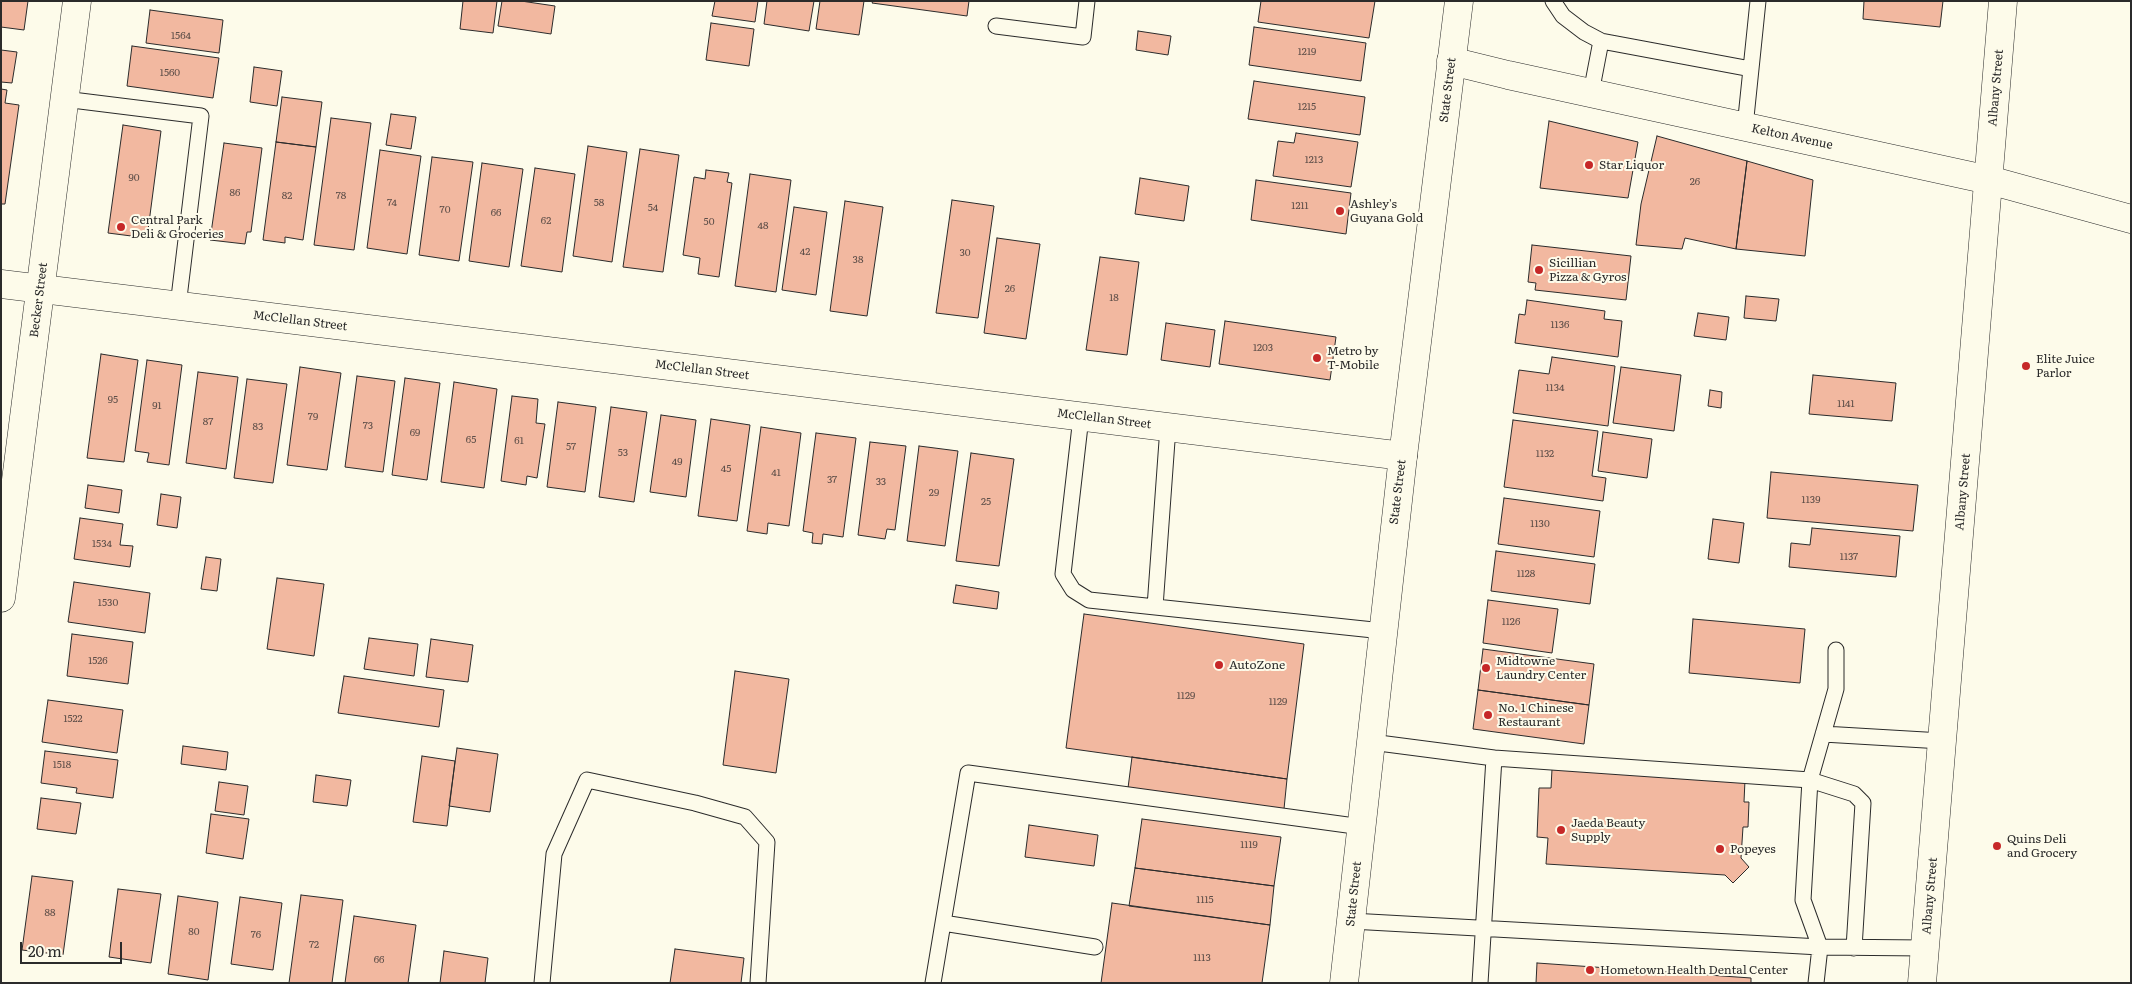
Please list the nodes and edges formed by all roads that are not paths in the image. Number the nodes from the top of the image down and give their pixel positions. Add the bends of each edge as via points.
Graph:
1 (77, 1) edge
2 (1087, 1) edge
3 (1459, 1) edge
4 (1553, 1) edge
5 (1758, 1) edge
6 (2003, 1) edge
7 (996, 26) dead end
8 (1601, 41) junction
9 (1451, 60) junction
10 (1751, 69) junction
11 (1591, 93) junction
12 (64, 99) junction
13 (1745, 127) junction
14 (1989, 180) junction
15 (2131, 219) edge
16 (1, 284) edge
17 (40, 289) junction
18 (178, 306) junction
19 (1081, 417) junction
20 (1168, 427) junction
21 (1403, 456) junction
22 (1, 598) edge
23 (1155, 607) junction
24 (1383, 631) junction
25 (1836, 650) dead end
26 (1823, 734) junction
27 (1371, 742) junction
28 (1942, 742) junction
29 (1494, 758) junction
30 (1810, 780) junction
31 (1362, 827) junction
32 (1351, 921) junction
33 (943, 923) junction
34 (1483, 928) junction
35 (1095, 947) dead end
36 (1820, 947) junction
37 (1854, 948) junction
38 (1925, 948) junction
39 (542, 983) edge
40 (758, 983) edge
41 (933, 983) edge
42 (1344, 983) edge
43 (1480, 983) edge
44 (1816, 983) edge
45 (1922, 983) edge

1 - 12 street, Becker Street
2 - 7 lane via 1083,37
3 - 9 street, State Street
4 - 8 lane via 1562,16
5 - 10 lane
6 - 14 street, Albany Street
8 - 10 lane
8 - 11 lane
9 - 11 street, Kelton Avenue
9 - 21 street, State Street
10 - 13 lane
11 - 13 street, Kelton Avenue
12 - 17 street, Becker Street
12 - 18 lane via 201,116
13 - 14 street, Kelton Avenue
14 - 15 street, Kelton Avenue
14 - 28 street, Albany Street
16 - 17 street, McClellan Street
17 - 18 street, McClellan Street
17 - 22 street, Becker Street
18 - 19 street, McClellan Street
19 - 20 street, McClellan Street
19 - 23 lane via 1063,574 1073,590 1089,600
20 - 21 street, McClellan Street
20 - 23 lane
21 - 24 street, State Street
23 - 24 lane
24 - 27 street, State Street
25 - 26 lane via 1836,690
26 - 28 lane
26 - 30 lane
27 - 29 lane
27 - 31 street, State Street
28 - 38 street, Albany Street
29 - 30 lane
29 - 34 lane
30 - 36 lane via 1803,900
30 - 37 lane via 1854,794 1863,803
31 - 32 street, State Street
31 - 33 lane via 968,773
32 - 34 lane
32 - 42 street, State Street
33 - 35 lane
33 - 41 lane
34 - 36 lane
34 - 43 lane
36 - 37 lane
36 - 44 lane
37 - 38 lane
38 - 45 street, Albany Street
39 - 40 lane via 554,854 587,780 695,802 745,817 767,842

